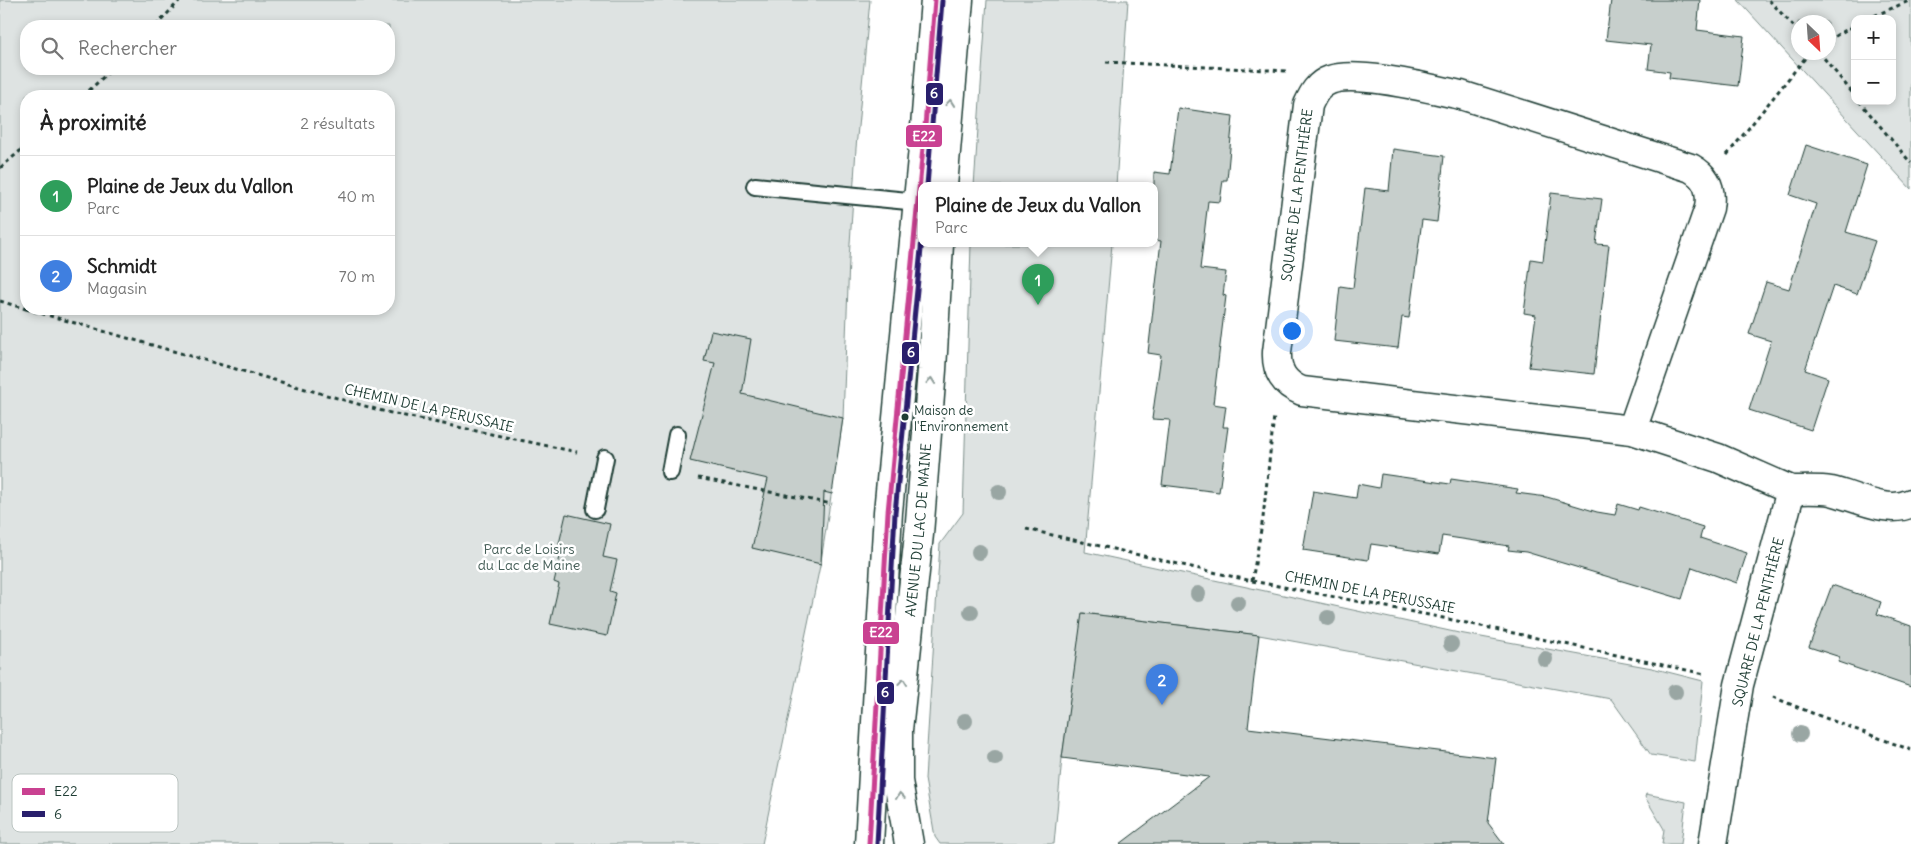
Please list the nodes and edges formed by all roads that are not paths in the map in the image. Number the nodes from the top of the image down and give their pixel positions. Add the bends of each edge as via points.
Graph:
1 (935, 0) edge
2 (959, 0) edge
3 (920, 182) edge
4 (943, 182) edge
5 (755, 186) dead end
6 (918, 202) joint
7 (939, 247) edge
8 (1632, 430) junction
9 (677, 435) dead end
10 (604, 458) road end
11 (670, 472) road end
12 (1791, 490) junction
13 (1911, 503) edge
14 (595, 509) dead end
15 (869, 844) edge
16 (909, 844) edge
17 (1714, 844) edge

1 - 3 street
4 -> 2 street
5 - 6 lane
6 - 15 street via 888,512
16 -> 7 street, AVENUE DU LAC DE MAINE via 898,782 898,730 919,525
8 - 8 street, SQUARE DE LA PENTHIÈRE via 1302,391 1285,381 1276,362 1277,352 1308,105 1320,85 1343,77 1384,80 1461,95 1699,172 1710,190 1709,208
8 - 12 street, SQUARE DE LA PENTHIÈRE via 1718,458
9 - 11 lane
10 - 14 lane
12 - 13 street, SQUARE DE LA PENTHIÈRE via 1830,491 1873,504 1905,506
12 - 17 street, SQUARE DE LA PENTHIÈRE via 1739,685

